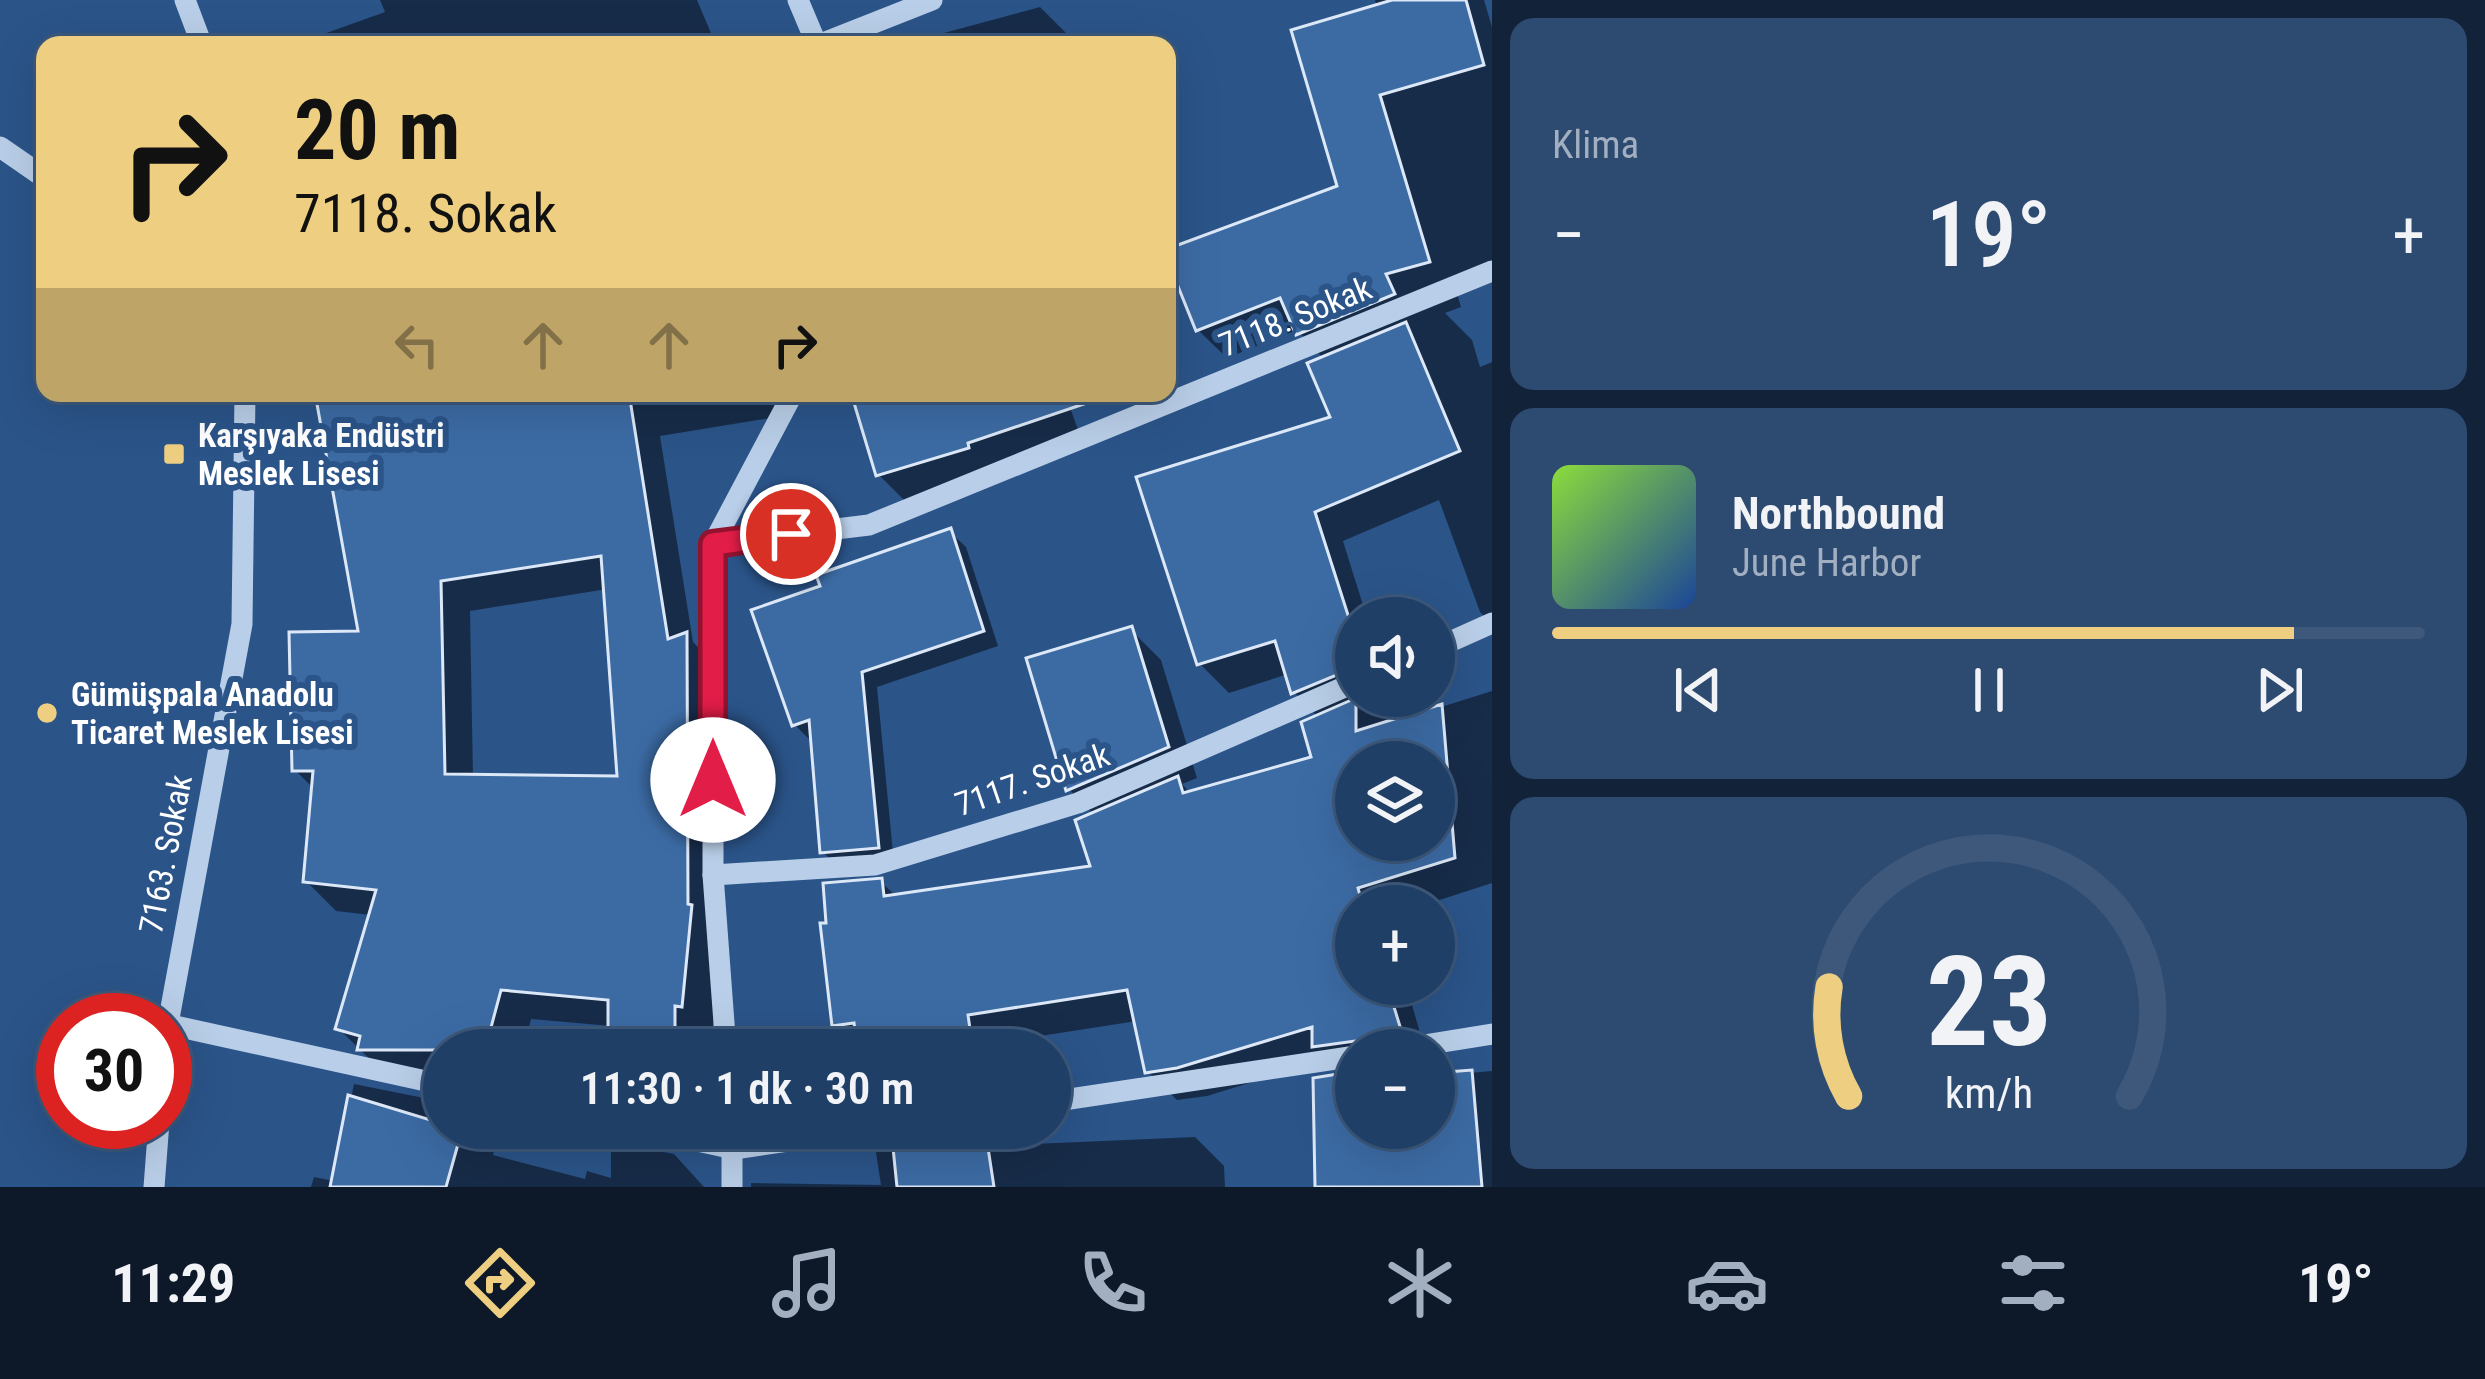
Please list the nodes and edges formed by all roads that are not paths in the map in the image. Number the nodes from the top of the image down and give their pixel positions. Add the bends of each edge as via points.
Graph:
1 (185, 0) edge
2 (799, 0) edge
3 (932, 0) edge
4 (199, 36) edge
5 (813, 36) edge
6 (840, 36) edge
7 (0, 147) edge
8 (36, 172) edge
9 (1492, 271) edge
10 (1176, 400) edge
11 (245, 402) edge
12 (789, 402) edge
13 (1171, 402) edge
14 (713, 544) junction
15 (1492, 623) edge
16 (1455, 640) edge
17 (1335, 691) edge
18 (713, 875) junction
19 (172, 993) edge
20 (724, 1029) edge
21 (192, 1030) edge
22 (1492, 1034) edge
23 (1455, 1040) edge
24 (1335, 1059) edge
25 (423, 1080) edge
26 (1071, 1099) edge
27 (157, 1149) edge
28 (733, 1149) edge
29 (154, 1187) edge
30 (732, 1187) edge

1 - 4 street
2 - 5 street
3 - 6 street
7 - 8 street
9 - 10 street, 7118. Sokak
11 - 19 street, 7163. Sokak via 242,624
12 - 14 street
13 - 14 street, 7118. Sokak via 869,525
14 - 18 street
15 - 16 street
17 - 18 street, 7117. Sokak via 1078,803 875,865
18 - 20 street
21 - 25 street
22 - 23 street
24 - 26 street
27 - 29 street
28 - 30 street

